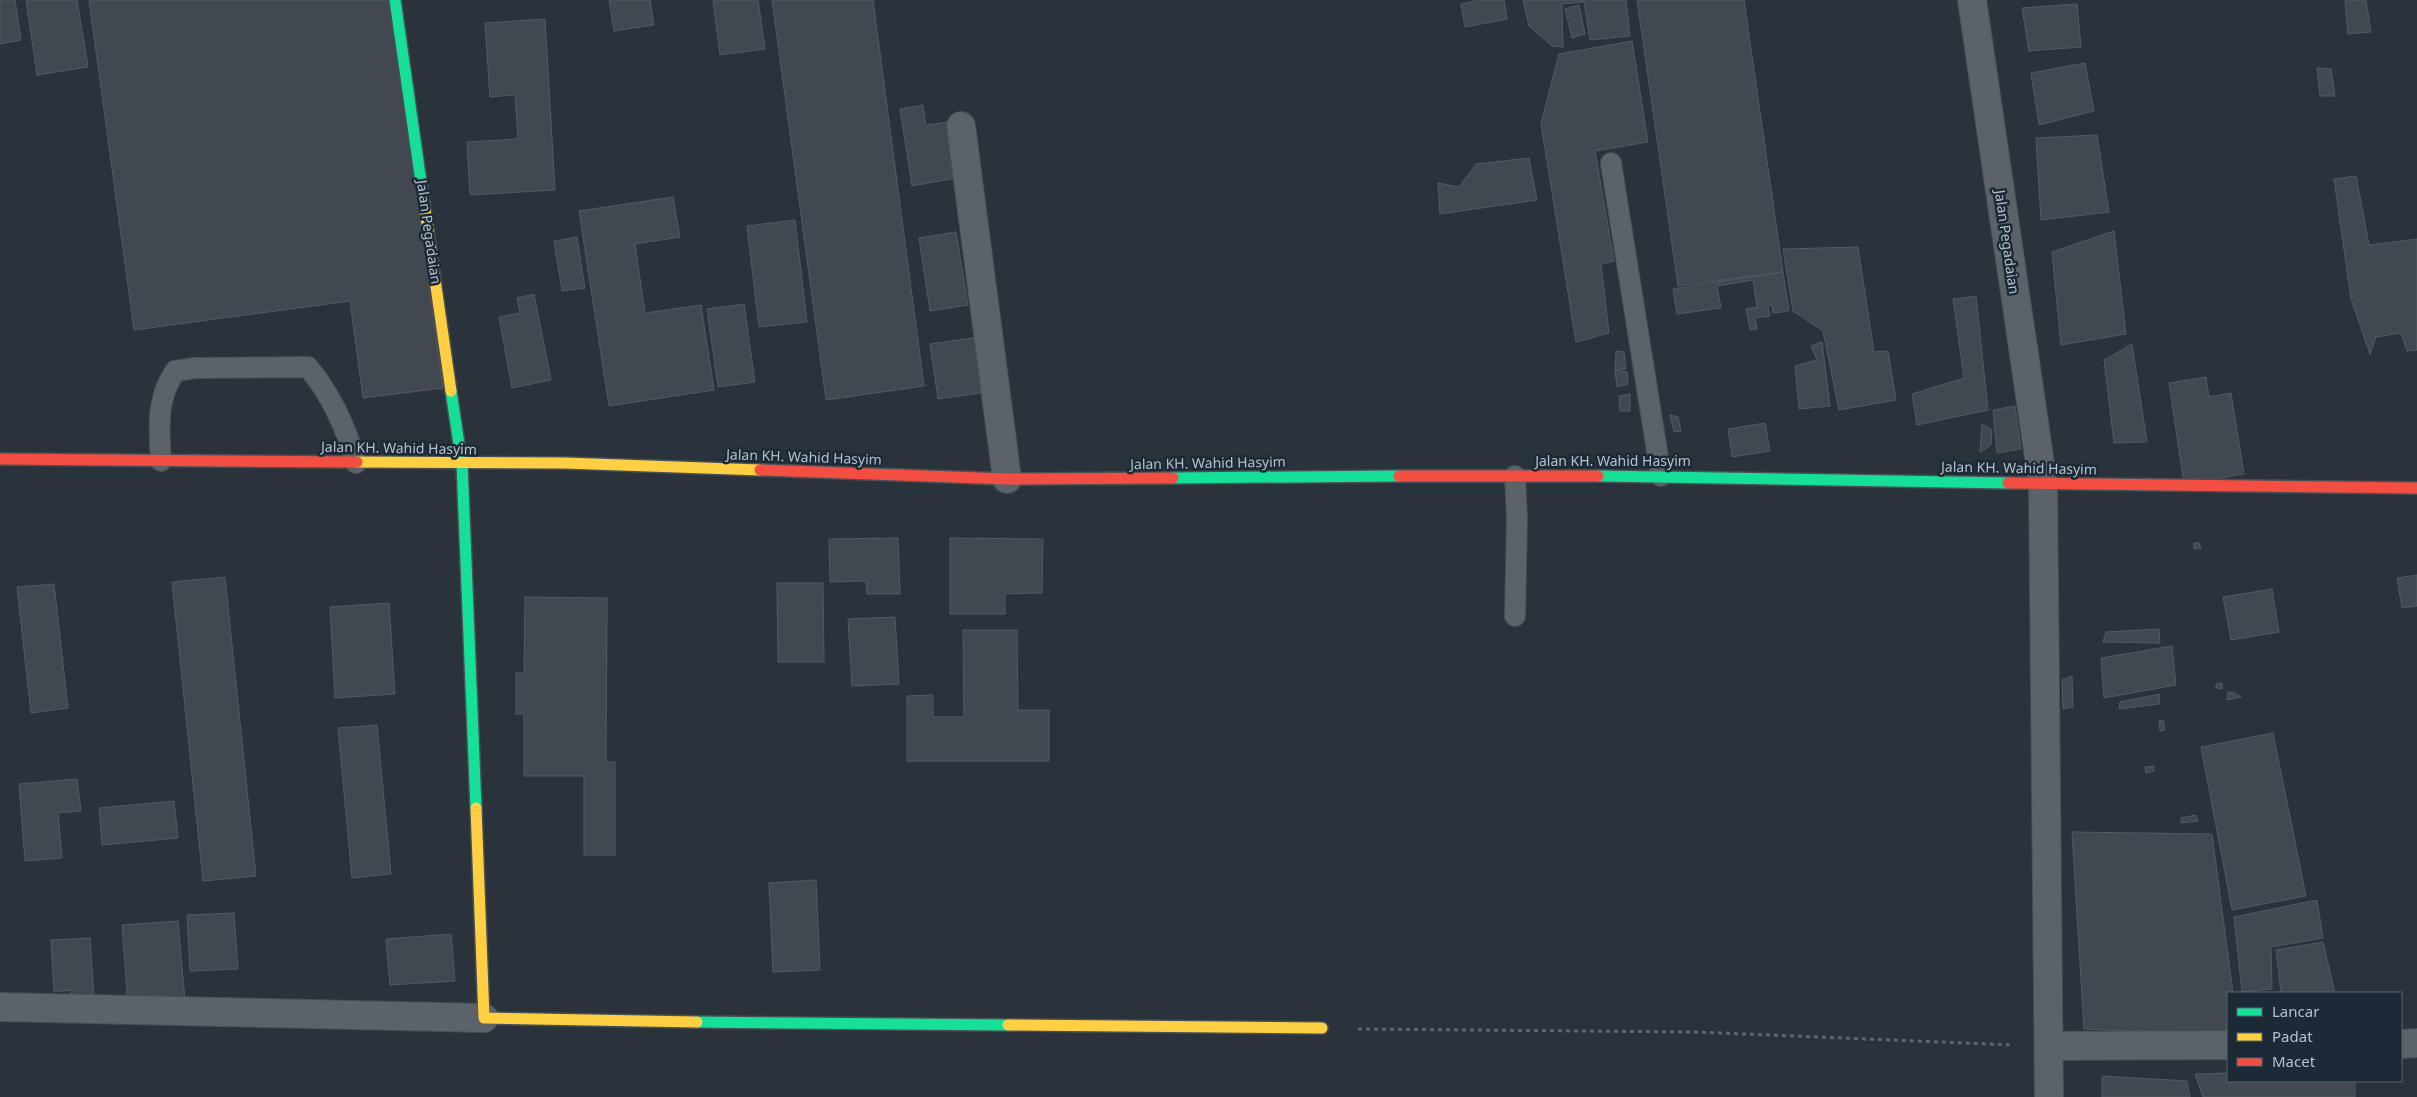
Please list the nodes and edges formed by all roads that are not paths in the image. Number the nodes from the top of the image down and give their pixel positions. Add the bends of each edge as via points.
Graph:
1 (395, 0) edge
2 (1972, 0) edge
3 (961, 126) dead end
4 (1611, 163) dead end
5 (0, 459) edge
6 (161, 461) junction
7 (356, 463) junction
8 (462, 464) junction
9 (1515, 476) junction
10 (1661, 476) junction
11 (1007, 479) junction
12 (2043, 484) junction
13 (2417, 488) edge
14 (1515, 616) dead end
15 (0, 1007) edge
16 (484, 1018) junction
17 (1322, 1028) road end
18 (2417, 1043) edge
19 (2402, 1044) edge
20 (2227, 1045) edge
21 (2050, 1046) junction
22 (2049, 1097) edge

1 - 8 main road, Jalan Pegadaian
2 - 12 street, Jalan Pegadaian
3 - 11 street
4 - 10 lane
5 - 6 main road, Jalan KH. Wahid Hasyim
6 - 7 main road, Jalan KH. Wahid Hasyim
6 - 7 lane via 160,410 165,386 175,371 308,367 322,383 339,413
7 - 8 main road, Jalan KH. Wahid Hasyim
8 - 11 main road, Jalan KH. Wahid Hasyim via 574,464
8 - 16 main road, Jalan Pegadaian
9 - 10 main road, Jalan KH. Wahid Hasyim
9 - 11 main road, Jalan KH. Wahid Hasyim
9 - 14 lane
10 - 12 main road, Jalan KH. Wahid Hasyim
12 - 13 main road, Jalan KH. Wahid Hasyim
12 - 21 street, Jalan Pegadaian
15 - 16 street
16 - 17 main road
18 - 19 street
20 - 21 street
21 - 22 street, Jalan Pegadaian

